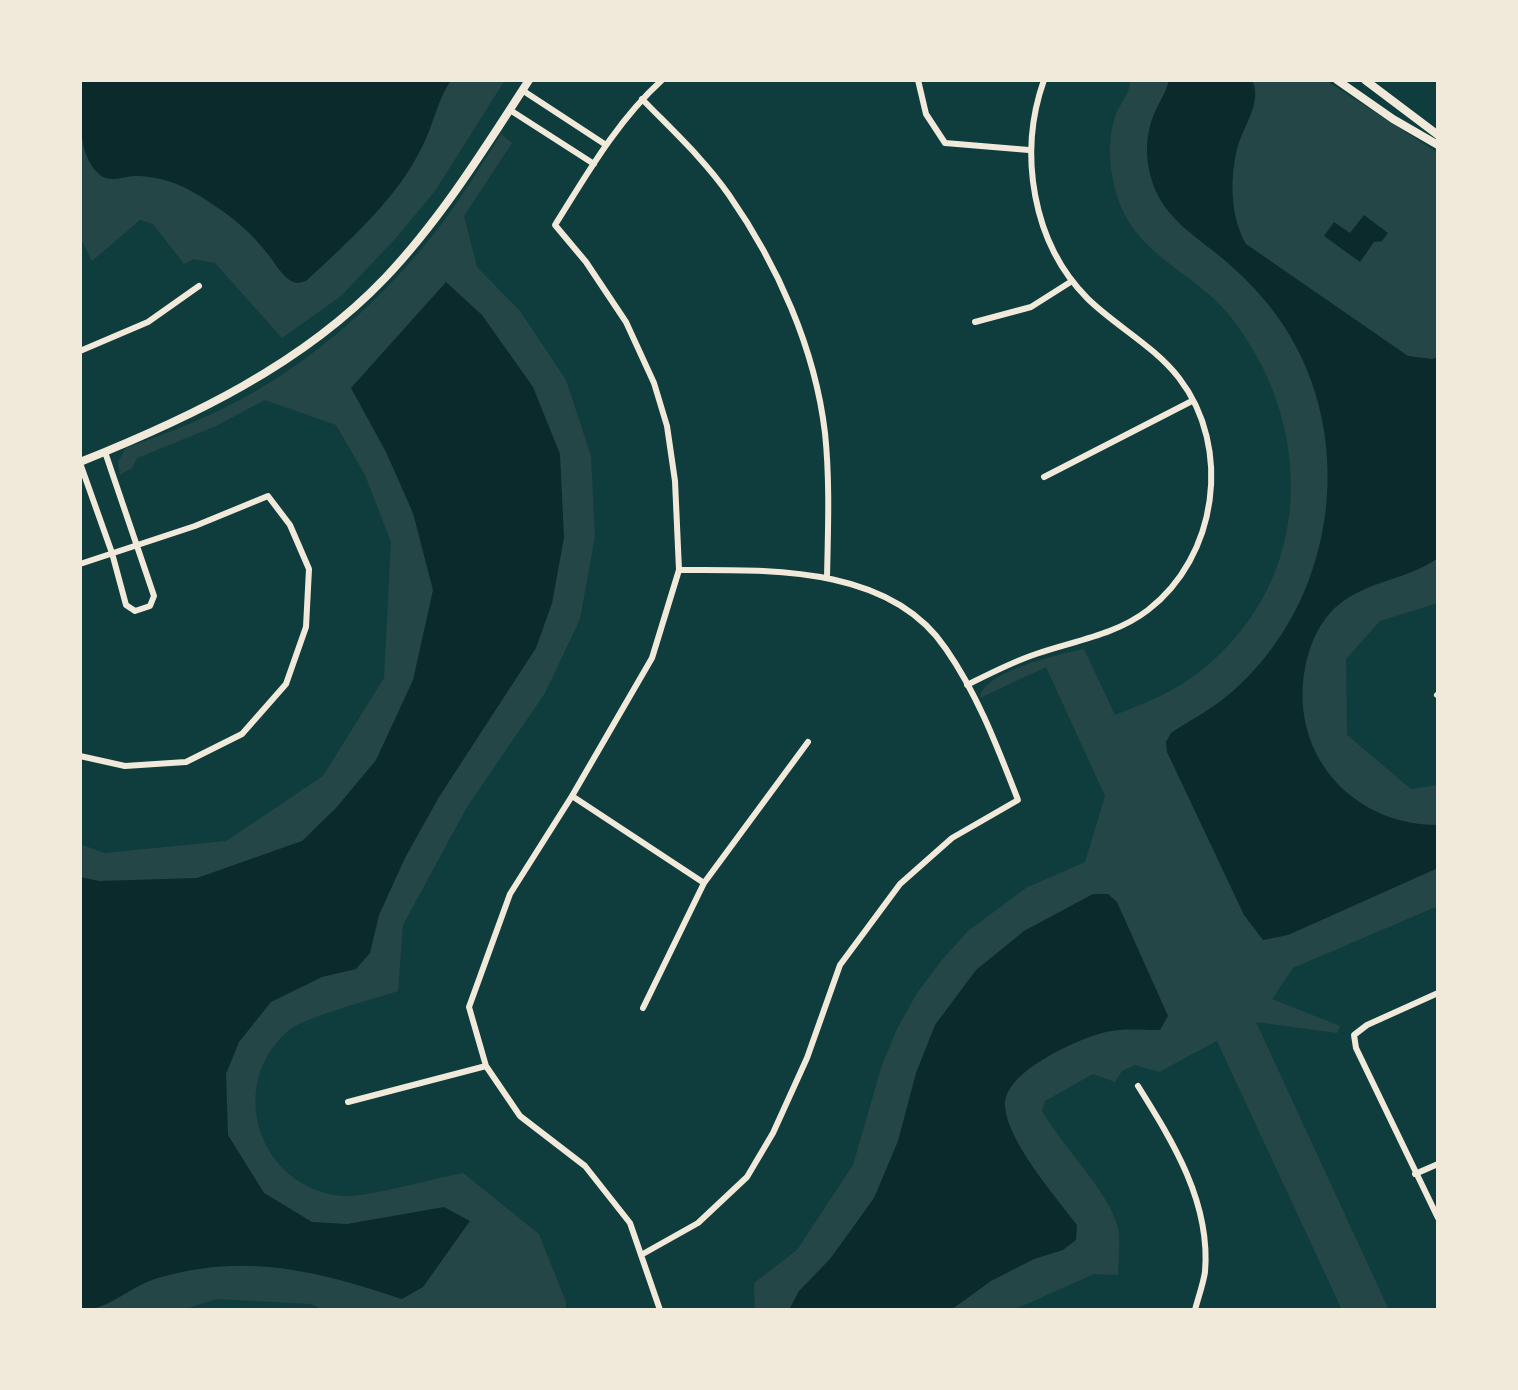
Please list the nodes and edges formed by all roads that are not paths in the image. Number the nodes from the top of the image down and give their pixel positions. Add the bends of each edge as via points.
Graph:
1 (529, 80) edge
2 (662, 80) edge
3 (918, 80) edge
4 (1044, 80) edge
5 (1337, 80) edge
6 (1365, 80) edge
7 (522, 90) junction
8 (642, 98) junction
9 (510, 110) junction
10 (1438, 134) edge
11 (606, 145) junction
12 (1438, 145) edge
13 (1030, 150) junction
14 (594, 164) junction
15 (1072, 281) junction
16 (200, 286) dead end
17 (975, 322) dead end
18 (80, 352) edge
19 (1192, 401) junction
20 (105, 452) junction
21 (80, 462) edge
22 (1044, 478) dead end
23 (137, 544) junction
24 (112, 553) junction
25 (80, 564) edge
26 (679, 570) junction
27 (827, 578) junction
28 (966, 685) junction
29 (808, 742) dead end
30 (80, 756) edge
31 (572, 796) junction
32 (704, 883) junction
33 (1438, 993) edge
34 (643, 1008) dead end
35 (486, 1066) junction
36 (1138, 1086) dead end
37 (348, 1102) dead end
38 (1438, 1164) edge
39 (1415, 1174) junction
40 (1438, 1218) edge
41 (641, 1254) junction
42 (660, 1310) edge
43 (1195, 1310) edge

1 - 7 street
2 - 8 street
3 - 13 street via 926,114 945,142
4 - 13 street
5 - 12 street
6 - 10 street
7 - 9 street
7 - 11 street
8 - 11 street
8 - 27 street via 728,194 796,318 824,430
9 - 14 street
9 - 20 street via 416,243 346,316 204,409
11 - 14 street
13 - 15 street via 1036,198
14 - 26 street via 555,225 626,322 654,383 675,481
15 - 17 street via 1031,307
15 - 19 street via 1160,358
16 - 18 street via 148,322
19 - 22 street
19 - 28 street via 1211,456 1211,485 1201,538 1178,578 1146,612 1118,627
20 - 21 street
20 - 23 street
21 - 24 street
23 - 24 street
23 - 24 street via 154,596 150,606 135,612 126,605
23 - 30 street via 268,496 309,568 306,627 286,684 242,734 186,762 125,766
24 - 25 street
26 - 27 street
26 - 31 street via 652,658
27 - 28 street via 912,613 946,648
28 - 41 street via 1018,800 952,838 900,884 840,965 807,1058 747,1177 698,1223
29 - 32 street
31 - 32 street
31 - 35 street via 510,894 469,1007
32 - 34 street
33 - 39 street via 1354,1036
35 - 37 street
35 - 41 street via 520,1116 585,1166 630,1223
36 - 43 street via 1188,1172 1198,1210 1205,1273
38 - 39 street
39 - 40 street
41 - 42 street

